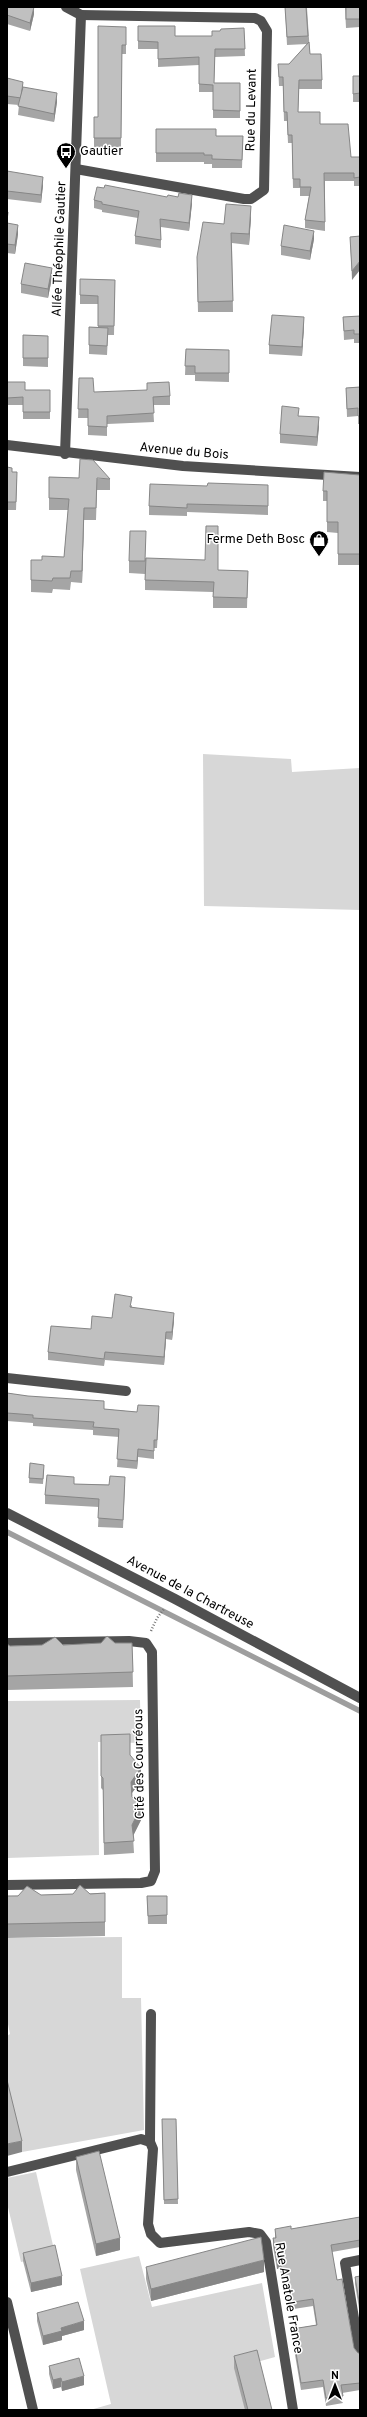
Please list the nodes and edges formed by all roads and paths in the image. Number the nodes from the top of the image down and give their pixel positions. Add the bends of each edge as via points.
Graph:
1 (66, 7) edge
2 (81, 15) junction
3 (76, 169) junction
4 (7, 446) edge
5 (65, 454) junction
6 (360, 477) edge
7 (7, 1378) edge
8 (126, 1390) dead end
9 (7, 1513) edge
10 (7, 1643) edge
11 (360, 1698) edge
12 (7, 1885) edge
13 (151, 2014) dead end
14 (150, 2142) junction
15 (7, 2172) edge
16 (360, 2260) edge
17 (7, 2302) edge
18 (360, 2355) edge
19 (33, 2410) edge
20 (293, 2410) edge

1 - 2 street
2 - 3 street, Allée Théophile Gautier
2 - 3 street, Rue du Levant via 255,18 261,21 267,31 264,190 251,199 244,199
3 - 5 street, Allée Théophile Gautier
4 - 5 street, Avenue du Bois
5 - 6 street, Avenue du Bois via 183,466
7 - 8 street
9 - 11 street, Avenue de la Chartreuse
10 - 12 street, Cité des Courréous via 129,1641 146,1643 152,1652 155,1871 151,1881 141,1883
13 - 14 street
14 - 15 street via 141,2139
14 - 20 street, Rue Anatole France via 153,2149 148,2224 151,2234 160,2243 249,2232 260,2234 266,2242
16 - 18 street via 345,2263
17 - 19 street

